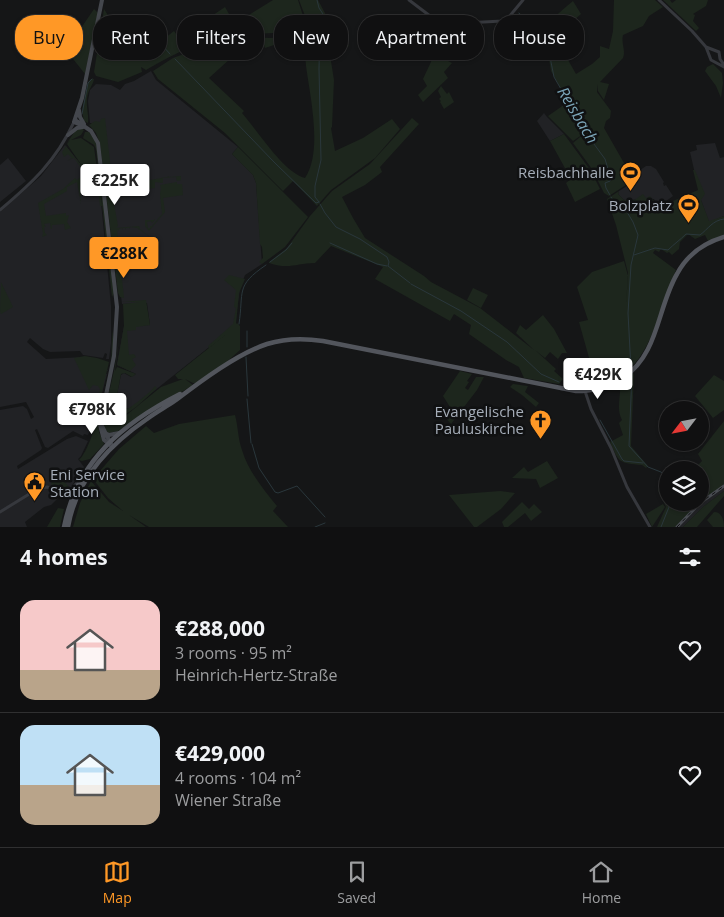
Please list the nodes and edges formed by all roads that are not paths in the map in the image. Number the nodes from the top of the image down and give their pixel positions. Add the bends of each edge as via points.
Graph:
1 (102, 0) edge
2 (409, 0) edge
3 (523, 0) edge
4 (659, 0) edge
5 (706, 47) junction
6 (714, 51) junction
7 (710, 54) junction
8 (718, 60) junction
9 (724, 66) edge
10 (79, 108) junction
11 (74, 121) junction
12 (87, 128) junction
13 (68, 135) junction
14 (0, 210) edge
15 (724, 237) edge
16 (192, 387) junction
17 (585, 391) junction
18 (100, 420) junction
19 (104, 433) junction
20 (119, 433) junction
21 (110, 444) junction
22 (78, 482) junction
23 (59, 491) junction
24 (67, 491) junction
25 (75, 496) junction
26 (0, 512) edge
27 (64, 527) edge
28 (68, 527) edge
29 (650, 527) edge

1 - 10 main road
2 - 3 street via 438,22 447,24 502,21
4 - 5 street
5 - 6 street
5 - 7 street
6 - 7 street
6 - 8 street via 720,54
7 - 8 street via 711,60
8 - 9 street
10 - 11 main road
10 - 12 main road
11 - 12 main road
11 - 13 street
12 - 13 main road via 77,128
12 - 18 main road via 97,141 99,150 117,307 113,365
13 - 14 street via 42,172
15 - 17 main road via 697,250 680,269 642,360 611,385
16 - 17 main road via 258,348 280,341 309,339
16 - 20 main road
16 - 21 main road
17 - 29 street via 636,504
18 - 19 main road
18 - 21 main road via 101,433
19 - 20 main road
19 - 21 main road
20 - 21 main road
21 - 22 main road via 92,461
21 - 25 main road
22 - 24 street
22 - 25 main road
23 - 24 street
23 - 25 street
23 - 26 street via 39,488
24 - 25 street
25 - 27 main road
25 - 28 main road

